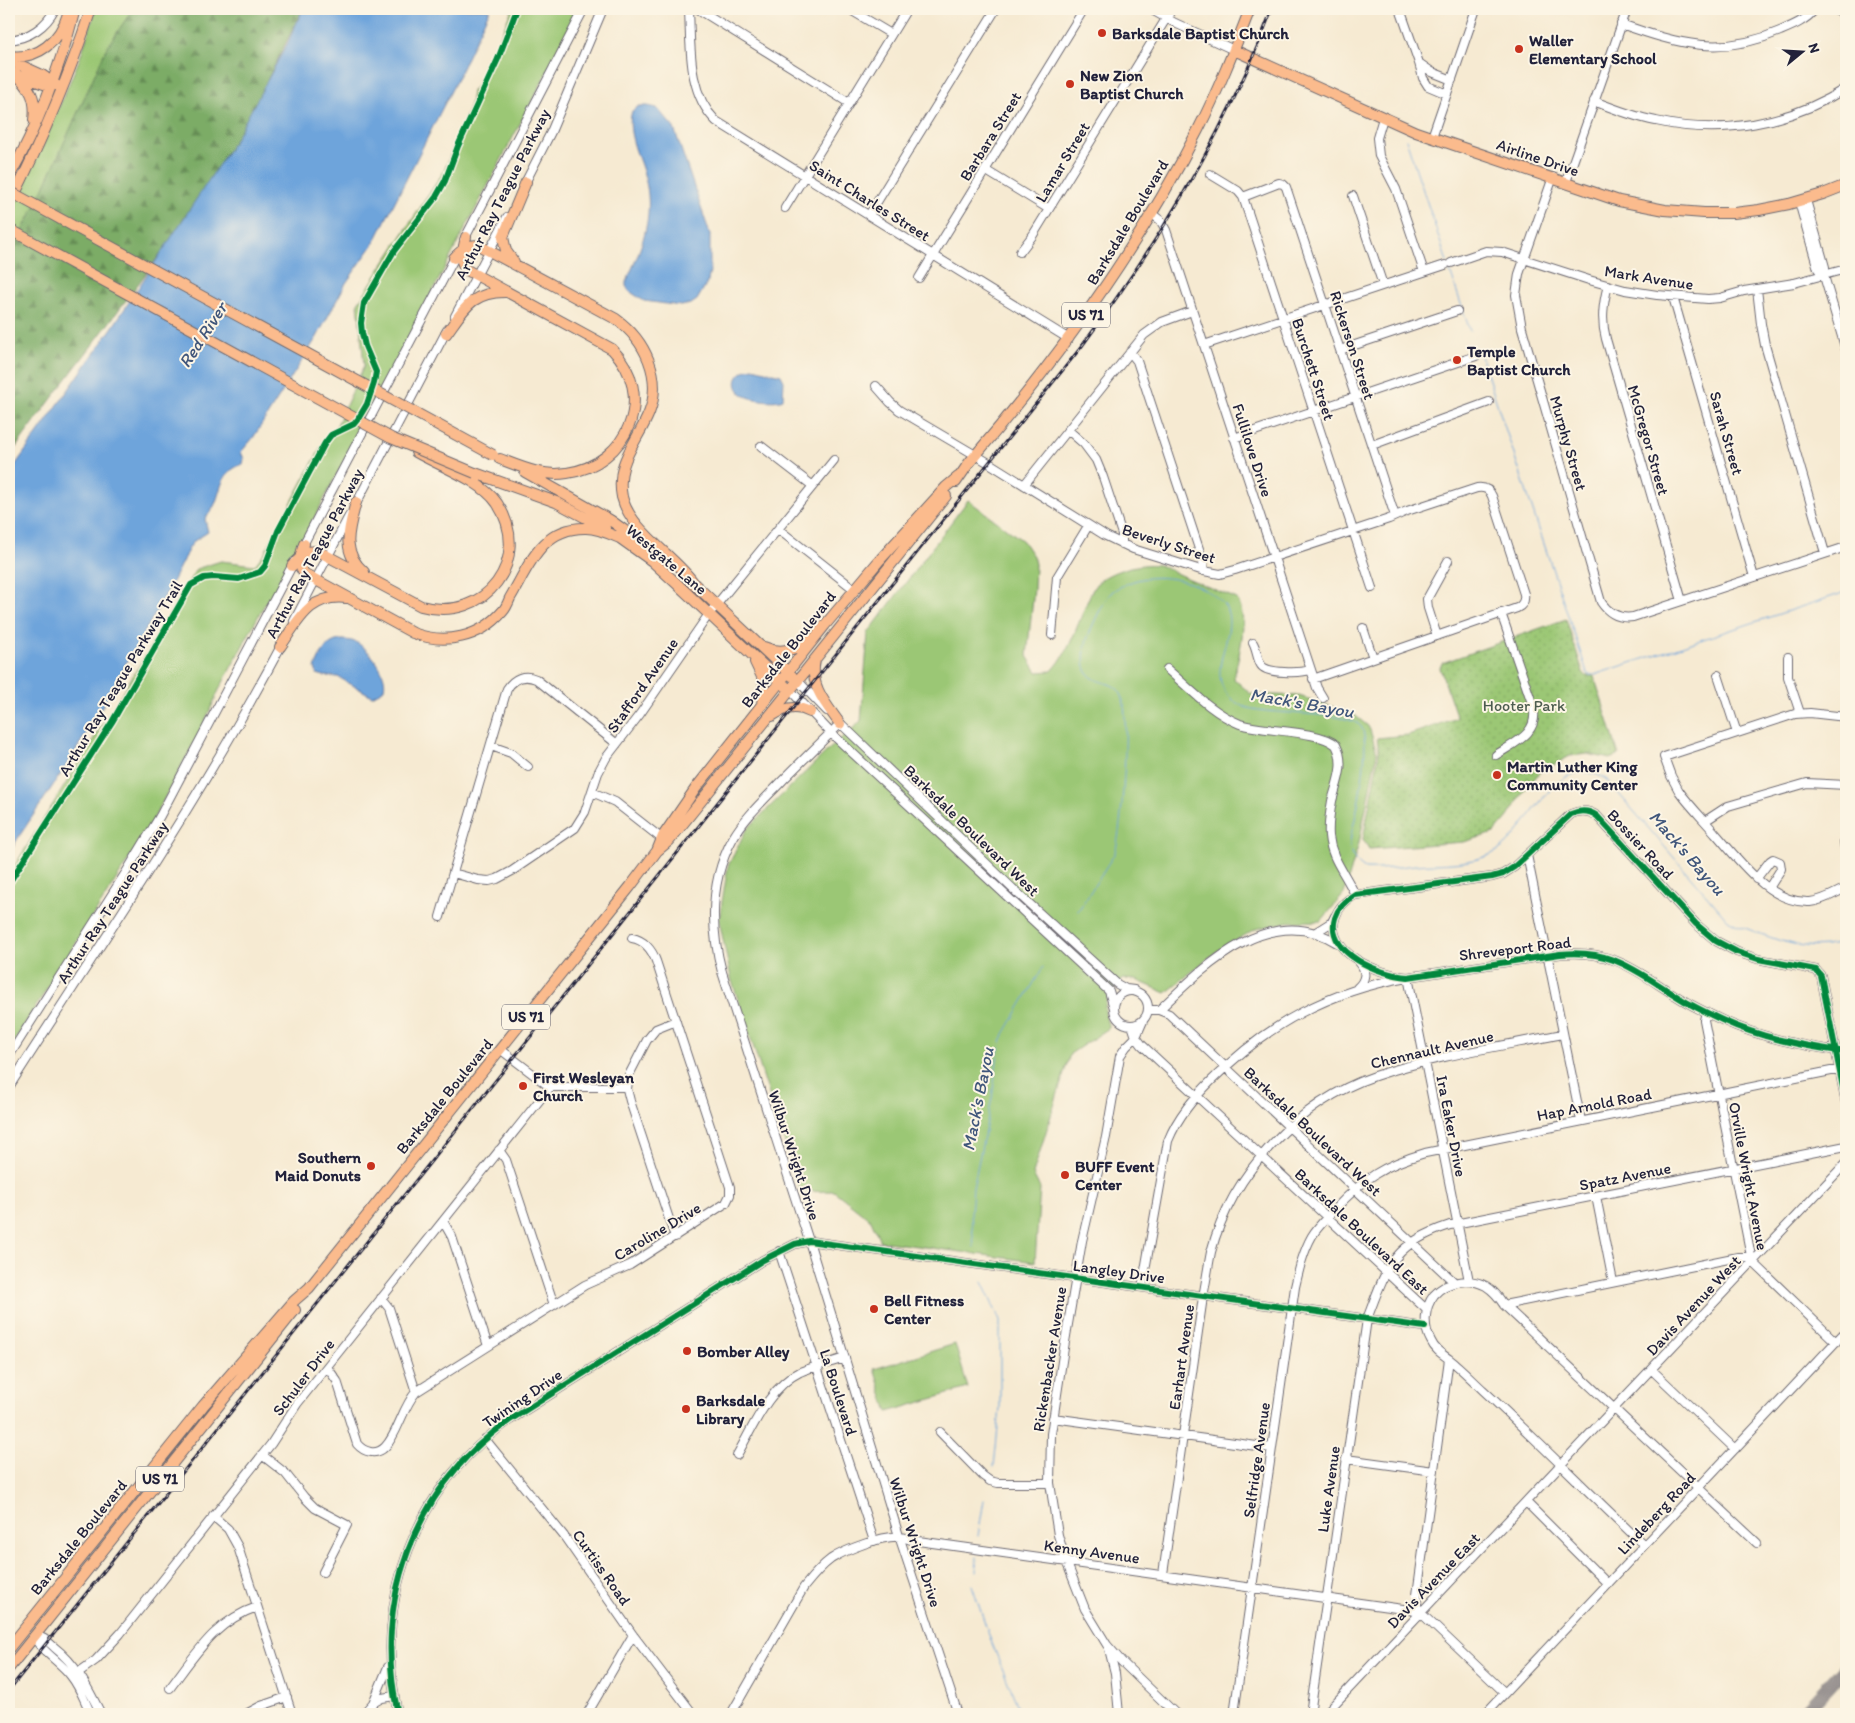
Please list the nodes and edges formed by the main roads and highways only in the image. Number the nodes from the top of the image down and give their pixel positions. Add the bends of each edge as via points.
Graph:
1 (70, 9) edge
2 (75, 9) edge
3 (91, 9) edge
4 (1250, 9) edge
5 (1234, 50) junction
6 (9, 58) edge
7 (12, 72) edge
8 (52, 84) junction
9 (63, 88) junction
10 (30, 136) junction
11 (9, 177) edge
12 (526, 182) road end
13 (1846, 185) edge
14 (9, 191) edge
15 (9, 206) edge
16 (9, 229) edge
17 (466, 236) road end
18 (463, 249) junction
19 (454, 258) road end
20 (520, 268) junction
21 (509, 292) junction
22 (446, 334) road end
23 (496, 457) junction
24 (474, 477) junction
25 (958, 477) junction
26 (356, 502) road end
27 (622, 539) junction
28 (304, 544) road end
29 (300, 557) junction
30 (292, 566) road end
31 (693, 582) junction
32 (379, 583) junction
33 (854, 589) junction
34 (864, 598) junction
35 (352, 599) junction
36 (819, 632) junction
37 (758, 644) junction
38 (280, 647) road end
39 (753, 656) junction
40 (816, 657) junction
41 (788, 672) junction
42 (798, 681) junction
43 (780, 682) junction
44 (790, 690) junction
45 (762, 705) junction
46 (810, 712) road end
47 (767, 719) junction
48 (840, 724) road end
49 (713, 766) junction
50 (723, 774) junction
51 (664, 841) junction
52 (254, 1354) junction
53 (203, 1406) junction
54 (212, 1414) junction
55 (24, 1628) junction
56 (34, 1636) junction
57 (9, 1648) edge
58 (9, 1668) edge

1 - 6 main road via 61,32 49,45 30,55
2 - 8 main road
3 - 9 main road
4 - 5 main road, Barksdale Boulevard / US 71
5 - 13 main road, Airline Drive via 1383,118 1619,200 1685,212 1741,212 1802,201
5 - 25 main road, Barksdale Boulevard / US 71 via 1198,130 1152,214 1108,284 1069,339
6 - 8 main road via 42,75
7 - 8 main road
7 - 10 main road via 27,84 35,101
8 - 9 main road
8 - 10 main road
9 - 15 main road
10 - 11 main road
12 - 20 main road via 504,237 507,254
14 - 23 main road, bridge
16 - 24 main road, bridge via 391,438
17 - 18 main road
18 - 19 main road
18 - 20 main road via 476,245
18 - 21 main road via 462,265
20 - 31 main road via 616,319 629,328 646,353 652,371 652,401 624,460 622,493 634,520
21 - 22 main road via 489,293 474,299
21 - 23 main road via 612,349 630,375 635,410 629,427 615,448 577,471 543,473
23 - 31 main road, Westgate Lane via 610,520
24 - 27 main road, Westgate Lane via 570,508
24 - 32 main road via 496,502 509,535 507,564 490,592 469,605 444,610 421,606
25 - 33 main road, Barksdale Boulevard / US 71
25 - 34 main road, Barksdale Boulevard / US 71
26 - 32 main road via 348,533 349,550 359,568
27 - 35 main road via 587,528 574,528 552,538 543,544 528,564 504,610 488,625 460,638 422,636
27 - 39 main road, Westgate Lane via 652,561
28 - 29 main road
29 - 30 main road
29 - 32 main road via 313,550
29 - 35 main road via 302,571
31 - 37 main road, Westgate Lane
33 - 34 main road
33 - 36 main road, Barksdale Boulevard / US 71
34 - 40 main road, Barksdale Boulevard / US 71
35 - 38 main road via 331,598 314,603
36 - 37 main road via 789,651 771,650
36 - 41 main road, Barksdale Boulevard / US 71
37 - 41 main road, Westgate Lane
39 - 43 main road, Westgate Lane
39 - 45 main road via 764,681
40 - 42 main road, Barksdale Boulevard / US 71
40 - 48 main road via 817,690
41 - 42 main road, Westgate Lane
41 - 43 main road, Barksdale Boulevard / US 71
42 - 44 main road, Barksdale Boulevard / US 71
43 - 44 main road, Westgate Lane
43 - 45 main road, Barksdale Boulevard / US 71
44 - 47 main road, Barksdale Boulevard / US 71
45 - 49 main road, Barksdale Boulevard / US 71
46 - 47 main road via 802,708 787,708
47 - 50 main road, Barksdale Boulevard / US 71
49 - 50 main road
49 - 51 main road, Barksdale Boulevard / US 71
50 - 51 main road, Barksdale Boulevard / US 71
51 - 52 main road, Barksdale Boulevard / US 71 via 626,893
52 - 53 main road, Barksdale Boulevard / US 71
52 - 54 main road, Barksdale Boulevard / US 71
53 - 54 main road
53 - 55 main road, Barksdale Boulevard / US 71
54 - 56 main road, Barksdale Boulevard / US 71
55 - 56 main road
55 - 57 main road, Barksdale Boulevard / US 71
56 - 58 main road, Barksdale Boulevard / US 71

